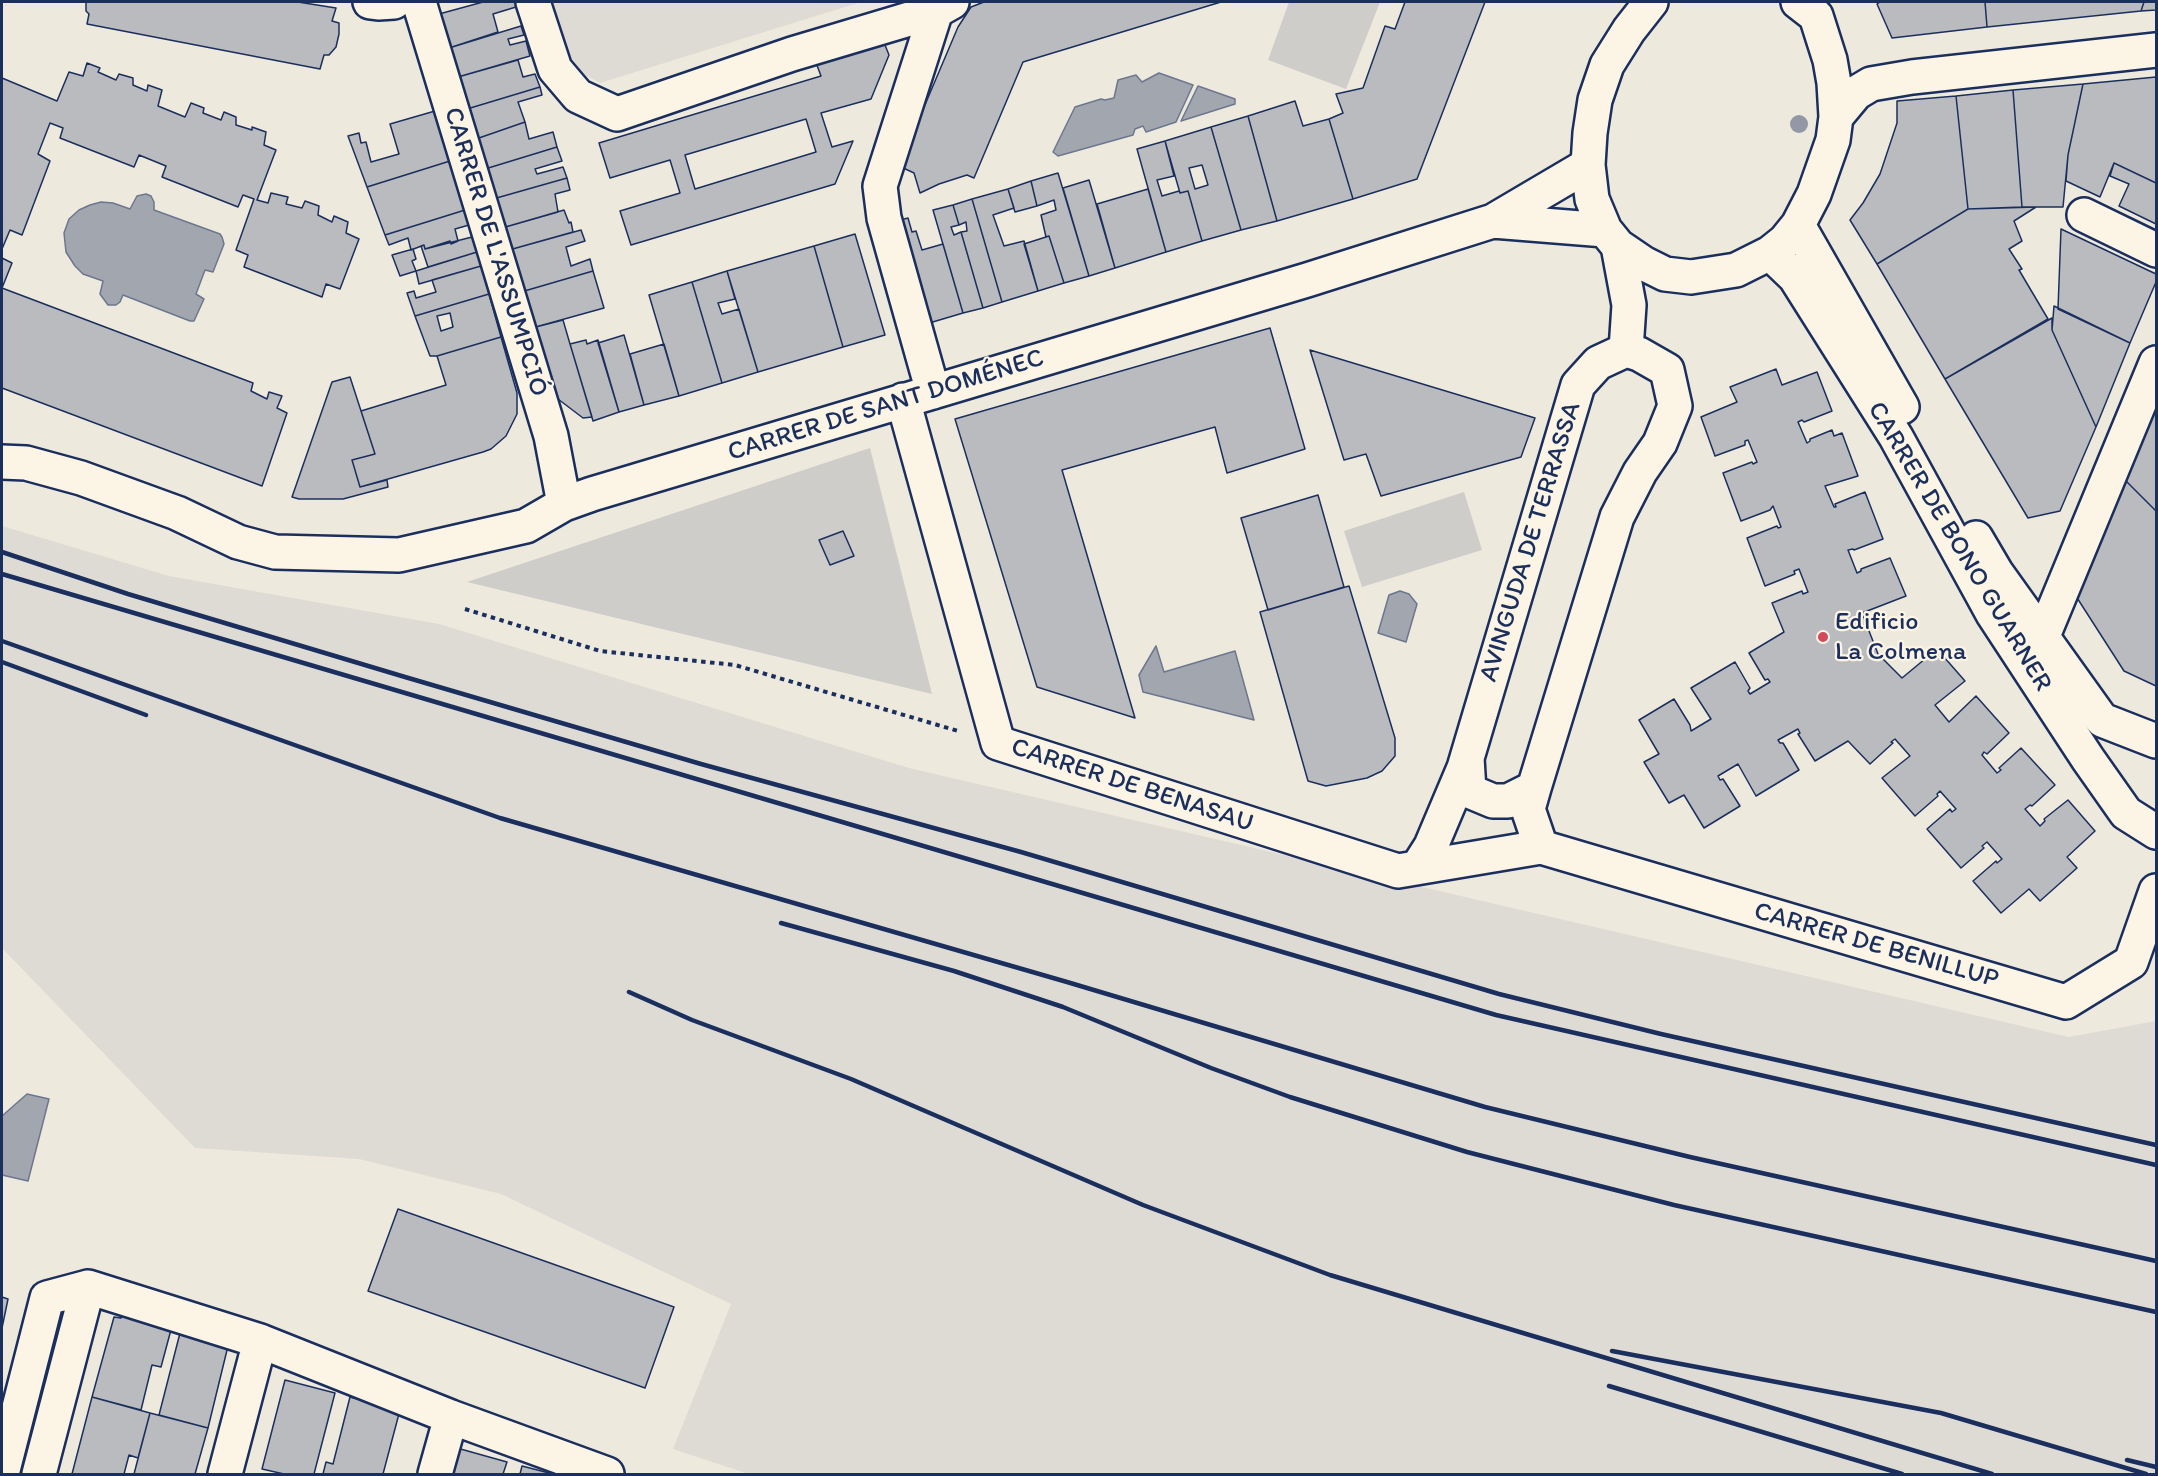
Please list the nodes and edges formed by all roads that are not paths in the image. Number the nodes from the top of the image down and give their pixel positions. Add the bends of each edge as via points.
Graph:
1 (370, 2) edge
2 (394, 2) edge
3 (419, 2) edge
4 (533, 2) edge
5 (1651, 2) edge
6 (944, 6) edge
7 (1814, 6) edge
8 (2157, 50) edge
9 (1836, 117) junction
10 (1588, 165) junction
11 (2084, 215) dead end
12 (1494, 221) junction
13 (1798, 225) junction
14 (1612, 238) junction
15 (2157, 250) edge
16 (1770, 253) junction
17 (1626, 350) junction
18 (2157, 363) edge
19 (918, 396) junction
20 (2, 462) edge
21 (564, 504) junction
22 (2043, 636) junction
23 (2157, 741) edge
24 (1467, 758) junction
25 (1534, 788) junction
26 (2157, 832) edge
27 (1541, 847) junction
28 (1417, 868) junction
29 (2157, 891) edge
30 (88, 1287) junction
31 (260, 1341) junction
32 (451, 1417) junction
33 (2, 1474) edge
34 (39, 1474) edge
35 (225, 1474) edge
36 (435, 1474) edge
37 (607, 1474) edge

1 - 2 street
3 - 21 street, CARRER DE L'ASSUMPCIÓ via 551,435
4 - 6 street via 555,69 578,96 617,114
5 - 10 street via 1607,65 1595,100
6 - 19 street, CARRER DE BENASAU via 880,186
7 - 9 street via 1830,60
8 - 9 street via 1871,84 1856,93
9 - 13 street via 1833,140 1814,194
10 - 12 street, CARRER DE SANT DOMÉNEC
10 - 14 street via 1592,199
11 - 15 street
12 - 14 street, CARRER DE SANT DOMÉNEC
12 - 19 street, CARRER DE SANT DOMÉNEC
13 - 16 street
13 - 22 street, CARRER DE BONO GUARNER via 1996,572
14 - 16 street via 1643,263 1665,274 1691,277 1736,270
14 - 17 street via 1629,305
16 - 26 street, CARRER DE BONO GUARNER via 1795,277 1896,437 1993,614 2088,759 2126,813
17 - 24 street, AVINGUDA DE TERRASSA via 1598,363 1578,385
17 - 25 street via 1666,370 1675,406 1660,443 1617,517
18 - 22 street
19 - 21 street, CARRER DE SANT DOMÉNEC
19 - 28 street, CARRER DE BENASAU via 998,743 1398,871
20 - 21 street, CARRER DE SANT DOMÉNEC via 26,463 81,478 177,513 238,542 275,552 399,555 526,526
22 - 23 street, CARRER DE BONO GUARNER via 2102,720
24 - 25 street, AVINGUDA DE TERRASSA via 1469,791 1493,801 1508,801
24 - 28 street, AVINGUDA DE TERRASSA via 1431,846
25 - 27 street via 1528,809
27 - 28 street, CARRER DE BENASAU
27 - 29 street, CARRER DE BENILLUP via 2066,1002 2131,962
30 - 31 street
30 - 33 street via 47,1298
30 - 34 street
31 - 32 street
31 - 35 street
32 - 36 street
32 - 37 street

